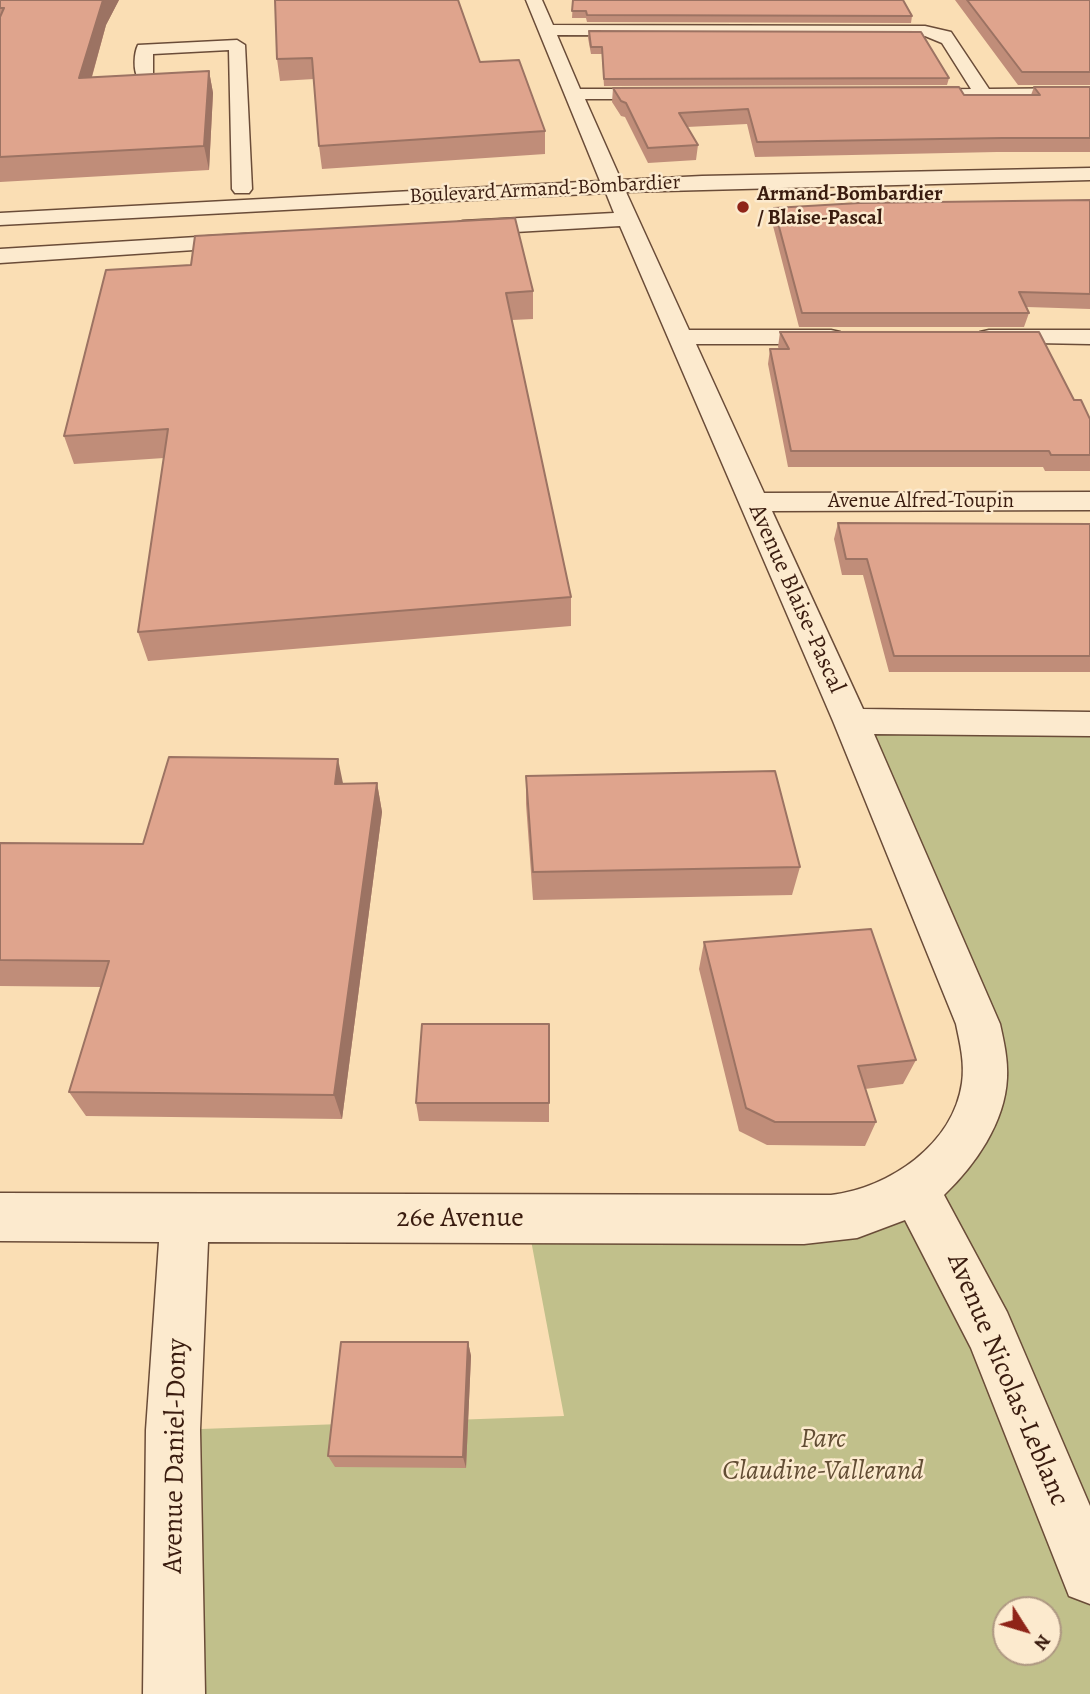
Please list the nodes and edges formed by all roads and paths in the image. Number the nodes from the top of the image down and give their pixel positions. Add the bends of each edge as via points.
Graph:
1 (534, 0) edge
2 (547, 30) junction
3 (192, 47) junction
4 (192, 68) dead end
5 (144, 74) edge
6 (1090, 93) edge
7 (573, 94) junction
8 (683, 94) edge
9 (888, 95) edge
10 (984, 95) junction
11 (1090, 174) edge
12 (242, 189) junction
13 (1090, 191) edge
14 (618, 195) junction
15 (0, 202) edge
16 (279, 212) junction
17 (0, 219) edge
18 (440, 230) edge
19 (0, 236) edge
20 (268, 240) edge
21 (0, 256) edge
22 (679, 337) junction
23 (860, 337) edge
24 (971, 337) edge
25 (1087, 342) edge
26 (1090, 501) edge
27 (752, 502) junction
28 (851, 721) junction
29 (1090, 724) edge
30 (914, 1191) junction
31 (0, 1217) edge
32 (185, 1219) junction
33 (1090, 1575) edge
34 (174, 1694) edge

1 - 2 street, Avenue Blaise-Pascal
2 - 7 street, Avenue Blaise-Pascal
2 - 10 street via 925,31 945,36
3 - 4 street
3 - 5 street via 144,49
3 - 12 street via 237,45
6 - 10 street
7 - 8 street
7 - 14 street, Avenue Blaise-Pascal
9 - 10 street
11 - 14 street, Boulevard Armand-Bombardier via 743,180
12 - 14 street, Boulevard Armand-Bombardier
12 - 15 street, Boulevard Armand-Bombardier
13 - 14 street, Boulevard Armand-Bombardier
14 - 16 street, Boulevard Armand-Bombardier
14 - 18 street, Boulevard Armand-Bombardier
14 - 22 street, Avenue Blaise-Pascal
16 - 17 street, Boulevard Armand-Bombardier
16 - 19 street, Boulevard Armand-Bombardier
20 - 21 street
22 - 23 street
22 - 27 street, Avenue Blaise-Pascal
24 - 25 street
26 - 27 street, Avenue Alfred-Toupin
27 - 28 street, Avenue Blaise-Pascal
28 - 29 street
28 - 30 street, Avenue Blaise-Pascal via 978,1024 984,1054 984,1086 973,1122 953,1154
30 - 32 street, 26e Avenue via 869,1212 840,1218 763,1221
30 - 33 street, Avenue Nicolas-Leblanc via 974,1296
31 - 32 street, 26e Avenue
32 - 34 street, Avenue Daniel-Dony via 173,1430

